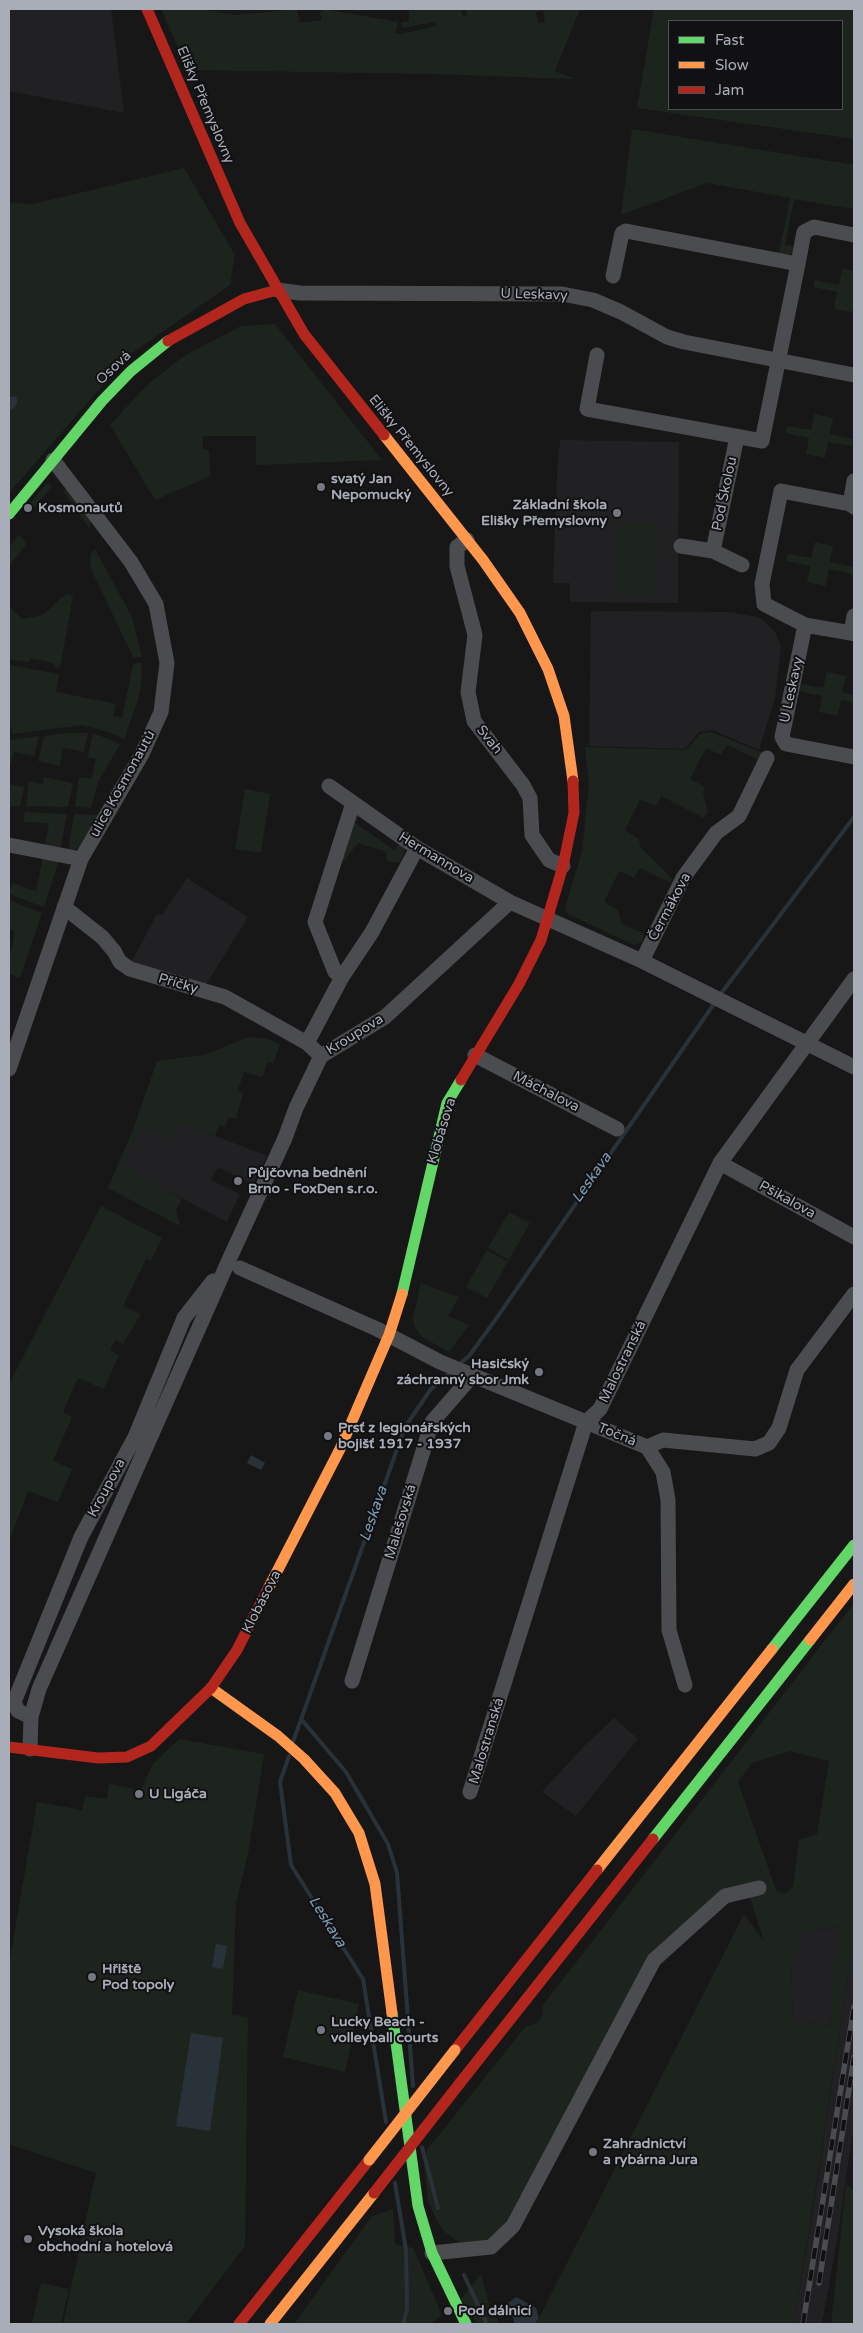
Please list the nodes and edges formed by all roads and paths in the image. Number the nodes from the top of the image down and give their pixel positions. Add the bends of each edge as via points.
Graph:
1 (148, 9) edge
2 (854, 235) edge
3 (798, 264) junction
4 (613, 276) dead end
5 (277, 290) junction
6 (598, 355) dead end
7 (779, 361) junction
8 (854, 376) edge
9 (737, 438) junction
10 (53, 460) junction
11 (854, 481) edge
12 (852, 506) edge
13 (9, 514) edge
14 (467, 540) junction
15 (681, 546) dead end
16 (713, 551) junction
17 (742, 565) dead end
18 (854, 616) edge
19 (805, 625) junction
20 (852, 634) edge
21 (767, 758) dead end
22 (854, 758) edge
23 (329, 786) dead end
24 (353, 803) junction
25 (9, 845) edge
26 (417, 848) junction
27 (81, 860) junction
28 (563, 866) junction
29 (510, 902) junction
30 (64, 907) junction
31 (549, 917) junction
32 (642, 961) junction
33 (342, 977) junction
34 (854, 979) edge
35 (307, 1043) junction
36 (807, 1044) junction
37 (475, 1055) junction
38 (321, 1056) junction
39 (9, 1066) edge
40 (854, 1067) edge
41 (617, 1129) dead end
42 (720, 1163) junction
43 (854, 1237) edge
44 (234, 1265) junction
45 (854, 1294) edge
46 (389, 1335) junction
47 (469, 1374) junction
48 (586, 1422) junction
49 (647, 1447) junction
50 (854, 1545) edge
51 (854, 1584) edge
52 (352, 1681) dead end
53 (685, 1685) dead end
54 (211, 1688) junction
55 (31, 1717) junction
56 (9, 1747) edge
57 (36, 1750) junction
58 (470, 1792) dead end
59 (759, 1888) dead end
60 (432, 2253) junction
61 (239, 2324) edge
62 (270, 2324) edge
63 (466, 2324) edge

1 - 5 main road, Elišky Přemyslovny via 240,223
2 - 3 street via 814,227 804,232
3 - 4 street via 626,231 622,233
3 - 7 street
5 - 7 street, U Leskavy via 300,293 562,294 593,300 666,337
5 - 10 main road, Osová via 244,299 162,345 102,401
5 - 14 main road, Elišky Přemyslovny via 311,345
6 - 9 street via 587,409
7 - 8 street, U Leskavy
7 - 9 street via 762,441
9 - 16 street, Pod Školou
10 - 13 main road, Osová
10 - 27 street, ulice Kosmonautů via 131,562 156,604 167,663 161,712 142,754
11 - 12 street
12 - 19 street via 781,491 762,584 764,604
14 - 28 main road, Elišky Přemyslovny via 520,613 548,668 564,716 572,762 574,813
14 - 28 street, Svah via 457,547 457,566 474,635 468,692 474,721 530,798 532,835 548,860
15 - 16 street
16 - 17 street
18 - 20 street
19 - 20 street
19 - 22 street, U Leskavy via 782,737 786,744
21 - 32 street, Čermákova via 739,816 716,833 683,878
23 - 24 street, Hermannova
24 - 26 street, Hermannova
24 - 33 street via 315,922 334,972
25 - 27 street
26 - 29 street, Hermannova
26 - 33 street via 372,932
27 - 30 street, ulice Kosmonautů
28 - 31 main road, Elišky Přemyslovny
29 - 31 street, Hermannova
29 - 38 street, Kroupova via 385,1017
30 - 35 street, Příčky via 102,937 120,962 130,969 225,997
30 - 39 street, ulice Kosmonautů
31 - 32 street
31 - 37 main road, Klobásova via 519,984
32 - 36 street
33 - 35 street
34 - 36 street, Malostranská
35 - 38 street, Příčky
36 - 40 street
36 - 42 street, Malostranská
37 - 41 street, Máchalova
37 - 46 main road, Klobásova via 448,1104 400,1303
38 - 44 street, Kroupova
42 - 43 street, Pšikalova
42 - 48 street, Malostranská via 600,1409
44 - 46 street
44 - 55 street, Kroupova via 52,1659
44 - 55 street, Kroupova via 184,1318 135,1437 81,1537 14,1702 18,1712
45 - 49 street via 797,1370 779,1428 769,1443 755,1449 663,1440
46 - 47 street, Točná
46 - 54 main road, Klobásova via 320,1489 237,1650
47 - 48 street, Točná
47 - 52 street, Malešovská via 432,1422
48 - 49 street, Točná
48 - 58 street, Malostranská
49 - 53 street, Točná via 663,1472 668,1500 669,1630
50 - 61 main road, bridge
51 - 62 main road, bridge
54 - 57 main road, Klobásova via 151,1746 127,1757 98,1758
54 - 60 main road via 278,1736 304,1759 335,1793 359,1833 375,1884 418,2206
55 - 57 street, Kroupova
56 - 57 main road, Klobásova
59 - 60 street via 725,1896 654,1960 513,2226 491,2247
60 - 63 main road

